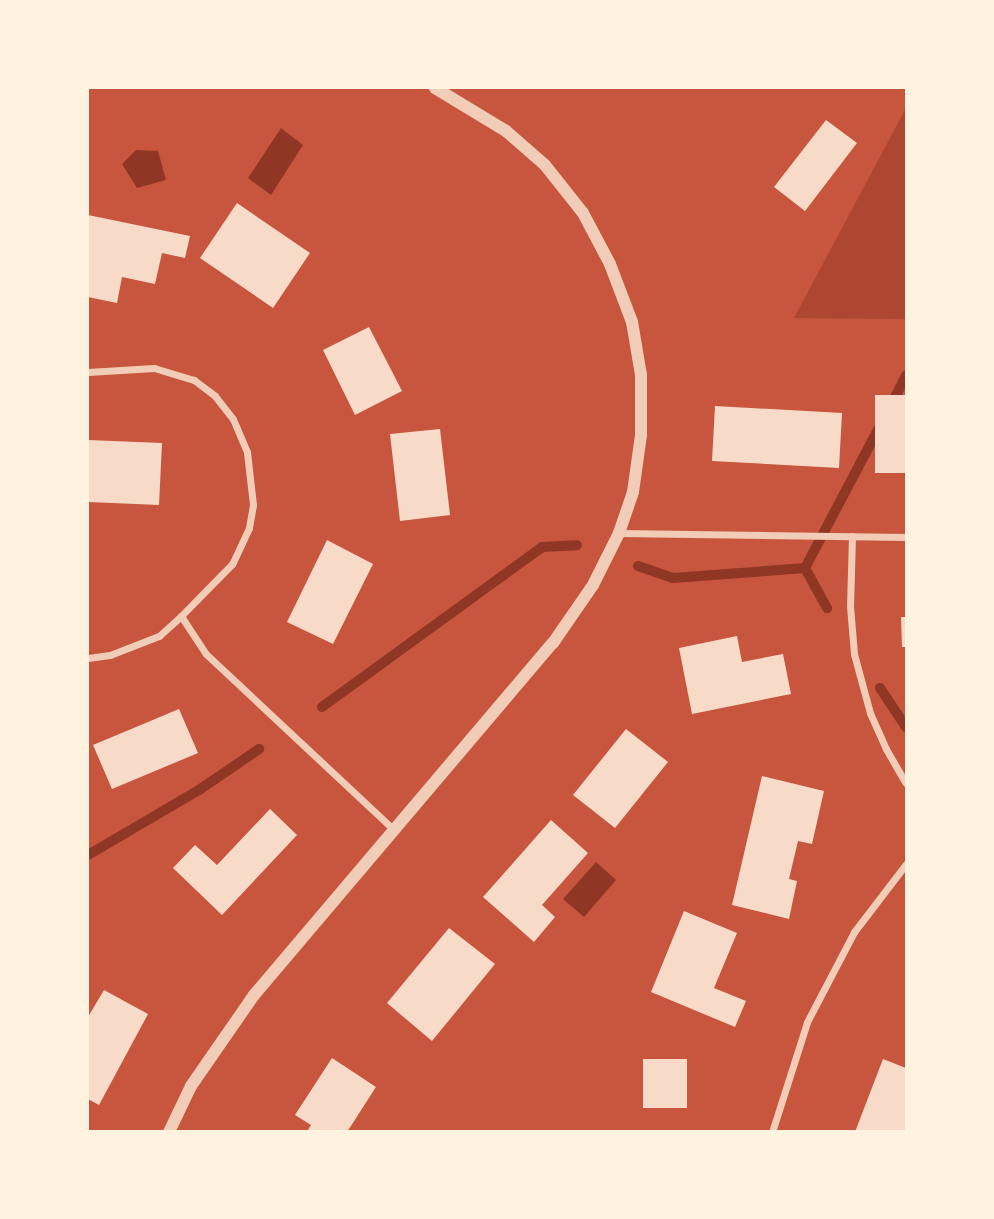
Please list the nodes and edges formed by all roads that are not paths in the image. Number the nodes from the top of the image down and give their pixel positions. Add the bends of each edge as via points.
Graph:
1 (435, 88) edge
2 (88, 372) edge
3 (619, 533) junction
4 (852, 536) junction
5 (906, 537) edge
6 (181, 616) junction
7 (88, 658) edge
8 (906, 783) edge
9 (394, 830) junction
10 (906, 864) edge
11 (169, 1132) edge
12 (772, 1132) edge

1 - 3 street via 506,131 565,187 598,239 624,295 642,400 637,469
2 - 6 street via 154,368 194,380 215,396 233,419 247,452 253,505 249,528 232,564
3 - 4 street
3 - 9 street via 593,585 553,643
4 - 5 street
4 - 8 street via 854,654 870,713
6 - 7 street via 159,636 110,655
6 - 9 street via 206,654
9 - 11 street via 218,1042
10 - 12 street via 854,932 823,990 807,1022

